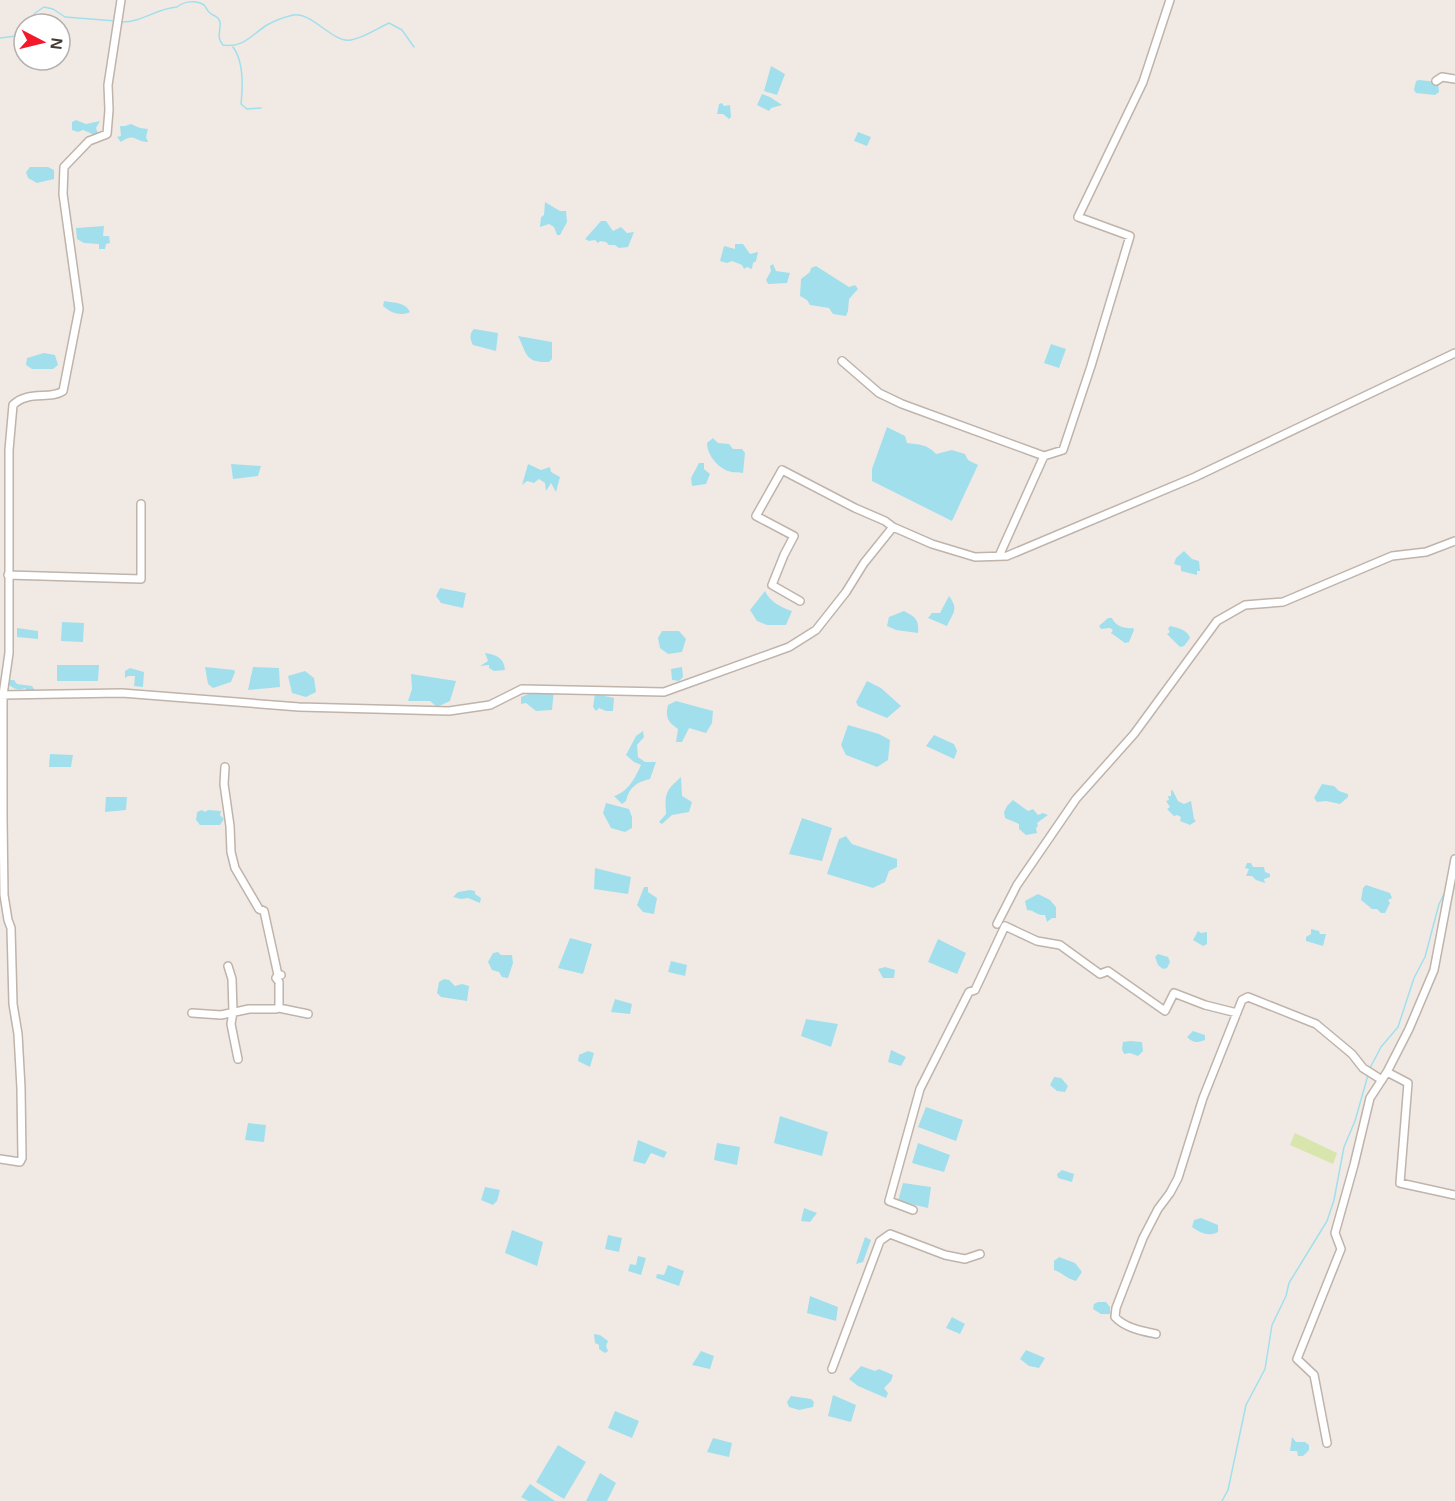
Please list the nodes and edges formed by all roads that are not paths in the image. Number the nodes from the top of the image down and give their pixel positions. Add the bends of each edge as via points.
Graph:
1 (121, 0) edge
2 (1170, 0) edge
3 (1455, 79) edge
4 (1436, 81) dead end
5 (1455, 353) edge
6 (842, 362) dead end
7 (1044, 456) junction
8 (141, 504) dead end
9 (893, 527) junction
10 (1455, 541) edge
11 (999, 556) junction
12 (8, 575) junction
13 (800, 601) dead end
14 (2, 695) edge
15 (225, 767) dead end
16 (1455, 860) edge
17 (997, 924) dead end
18 (228, 966) dead end
19 (279, 1008) junction
20 (233, 1012) junction
21 (192, 1013) dead end
22 (1237, 1013) junction
23 (308, 1014) dead end
24 (238, 1059) dead end
25 (1387, 1072) junction
26 (1382, 1080) junction
27 (0, 1159) edge
28 (1455, 1195) edge
29 (913, 1210) dead end
30 (980, 1254) dead end
31 (1156, 1334) dead end
32 (832, 1369) dead end
33 (1327, 1443) dead end

1 - 12 street via 108,85 107,134 89,141 64,167 63,194 79,309 63,391 38,394 13,405
2 - 7 street via 1143,82 1078,217 1130,236 1063,450
3 - 4 street via 1442,77
5 - 11 street via 1195,477
6 - 7 street via 879,393 902,404
7 - 11 street
8 - 12 street via 141,579
9 - 11 street via 975,557
9 - 13 street via 782,470 756,516 794,536 772,585
9 - 14 street via 816,630 789,647 664,692 522,688 490,705 449,711 299,707 122,693
10 - 17 street via 1426,552 1392,556 1284,602 1245,605 1217,621 1134,734 1076,799 1017,885
12 - 14 street via 9,653
14 - 27 street via 4,895 12,942 22,1134 20,1162
15 - 19 street via 231,852 235,868 259,909 264,911 280,975 276,978
16 - 25 street via 1434,970
18 - 20 street
19 - 20 street
19 - 23 street
20 - 21 street
20 - 24 street via 231,1023
22 - 26 street via 1242,1000 1248,997 1316,1024 1363,1068
22 - 29 street via 1174,993 1165,1011 1108,971 1100,974 1060,945 1037,941 1005,926 920,1089 889,1202
22 - 31 street via 1203,1098 1178,1179 1143,1238 1116,1308 1117,1320
25 - 26 street
25 - 28 street via 1408,1083 1400,1183
26 - 33 street via 1370,1098 1335,1233 1341,1249 1297,1359 1314,1375
30 - 32 street via 965,1259 945,1255 890,1234 880,1241

